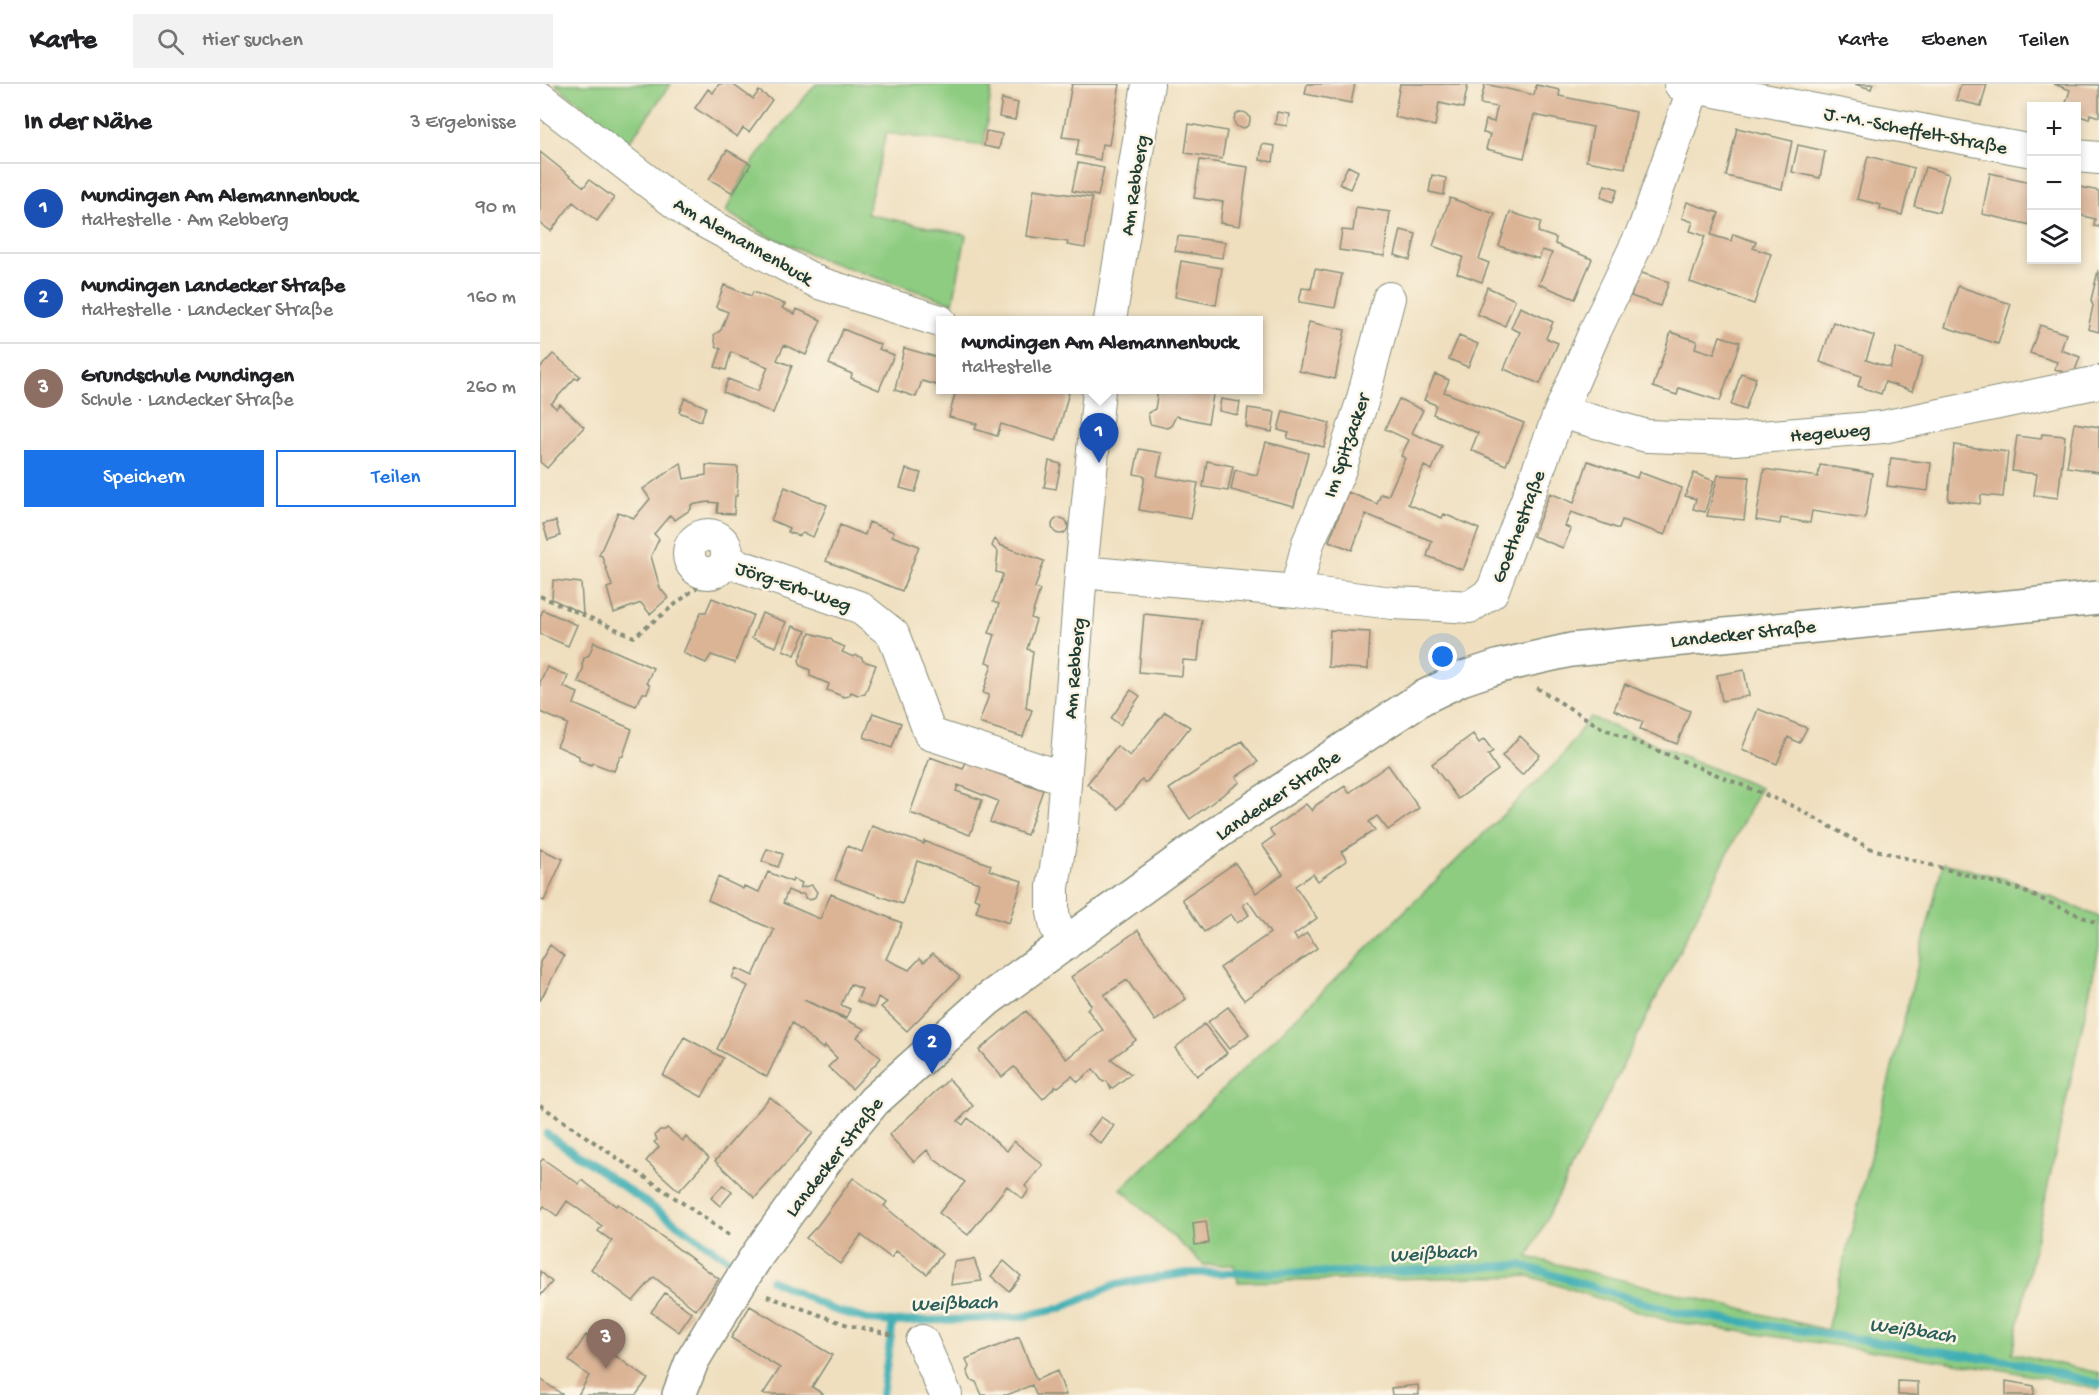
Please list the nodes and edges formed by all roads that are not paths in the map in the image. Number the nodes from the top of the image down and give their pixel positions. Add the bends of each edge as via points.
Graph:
1 (1148, 84) edge
2 (1687, 86) edge
3 (540, 98) edge
4 (2027, 150) edge
5 (2081, 156) edge
6 (2099, 158) edge
7 (1389, 298) dead end
8 (1111, 316) edge
9 (936, 320) edge
10 (2099, 382) edge
11 (1100, 394) edge
12 (1560, 412) junction
13 (715, 567) road end
14 (1081, 572) junction
15 (1296, 591) junction
16 (2099, 598) edge
17 (1064, 778) junction
18 (1065, 945) junction
19 (922, 1341) dead end
20 (679, 1395) edge
21 (945, 1395) edge

1 - 8 street, Am Rebberg
2 - 4 street, J.-M.-Scheffelt-Straße
2 - 12 street, Goethestraße via 1644,229
3 - 9 street, Am Alemannenbuck via 690,214 819,283
5 - 6 street
7 - 15 street, Im Spitzacker via 1362,402 1339,472 1308,543
10 - 12 street, Hegeweg via 1883,427 1735,439 1647,436
11 - 14 street, Am Rebberg
12 - 15 street, Goethestraße via 1492,592 1470,607 1392,603
13 - 17 street, Jörg-Erb-Weg via 859,607 893,634 930,734
14 - 15 street, Goethestraße
14 - 17 street, Am Rebberg
16 - 18 street, Landecker Straße via 1571,650 1461,679 1422,698 1227,826
17 - 18 street, Am Rebberg via 1053,912
18 - 20 street, Landecker Straße via 987,1000 874,1101 758,1254 692,1361
19 - 21 street

